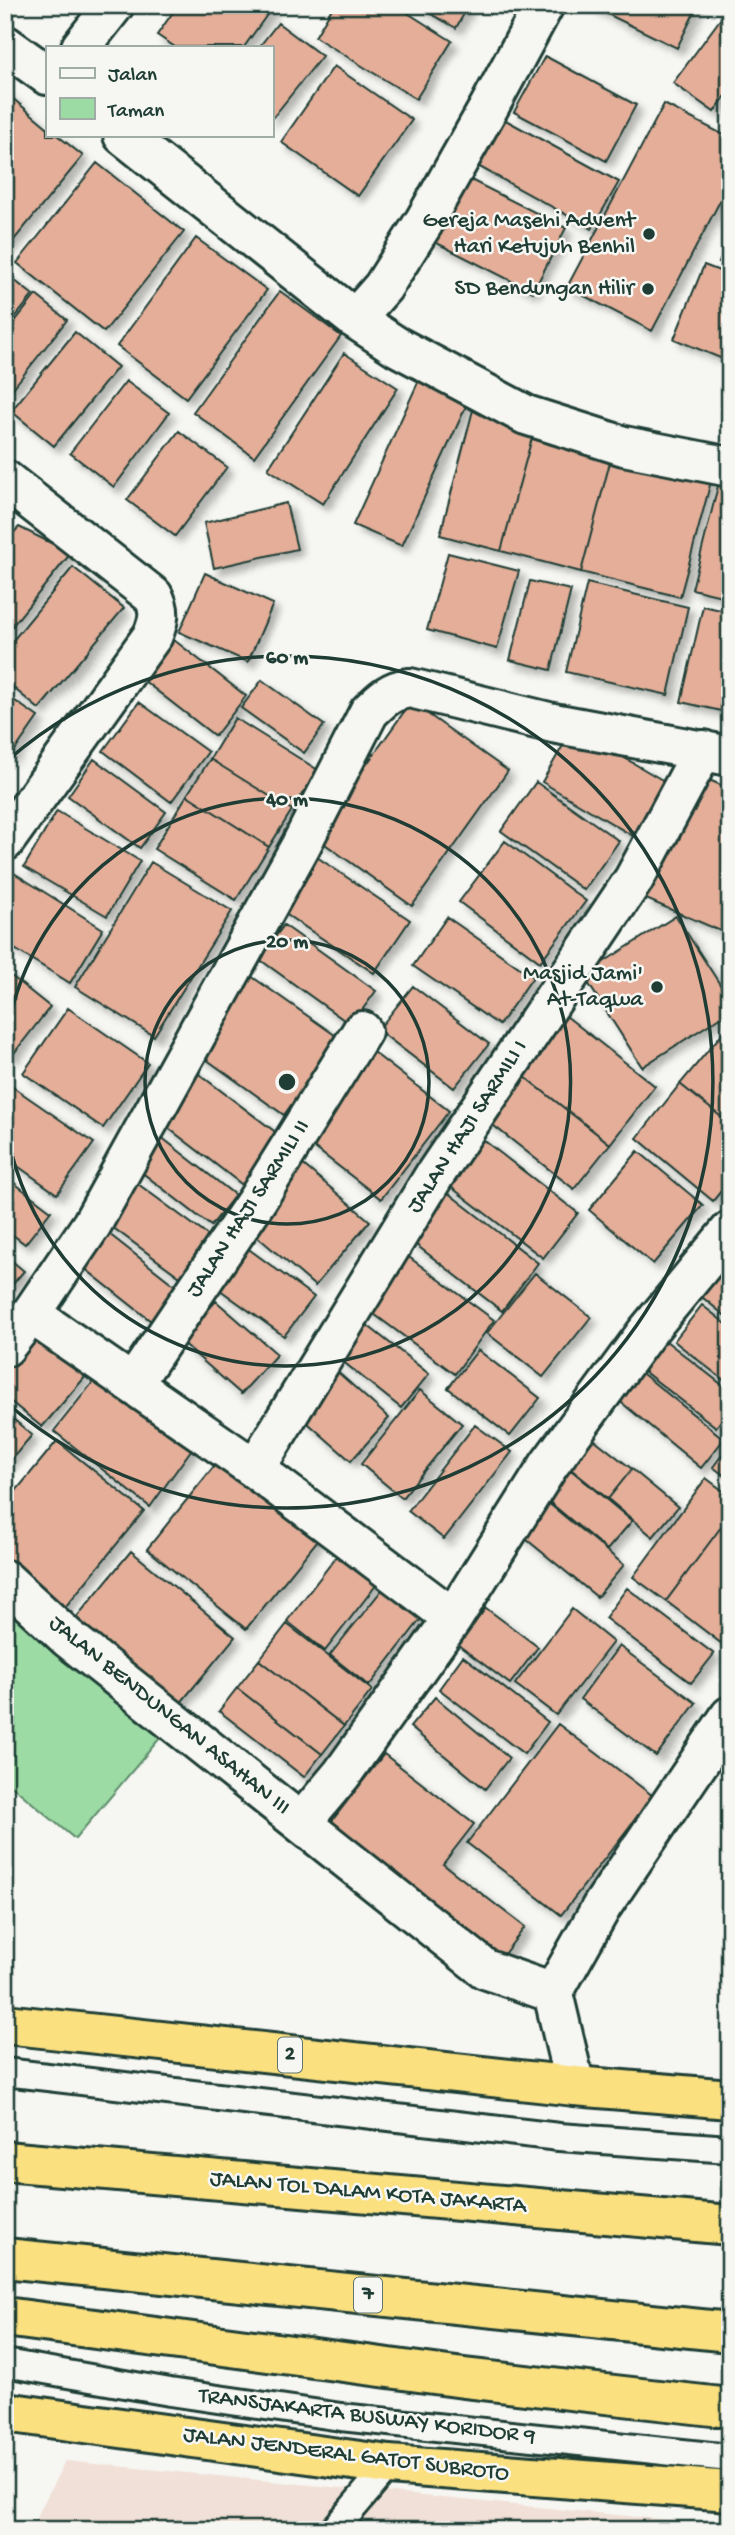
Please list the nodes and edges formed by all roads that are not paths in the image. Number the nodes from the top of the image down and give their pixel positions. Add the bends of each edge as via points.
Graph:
1 (114, 5) edge
2 (544, 5) edge
3 (83, 46) edge
4 (8, 54) edge
5 (46, 74) edge
6 (124, 136) edge
7 (355, 319) junction
8 (730, 467) edge
9 (5, 480) edge
10 (716, 753) edge
11 (5, 841) edge
12 (362, 1031) dead end
13 (730, 1231) edge
14 (31, 1314) junction
15 (5, 1347) edge
16 (133, 1384) junction
17 (255, 1469) junction
18 (5, 1580) edge
19 (453, 1618) junction
20 (724, 1736) edge
21 (301, 1823) junction
22 (553, 1993) junction
23 (5, 2024) edge
24 (5, 2072) edge
25 (575, 2087) junction
26 (730, 2099) edge
27 (730, 2149) edge
28 (5, 2161) edge
29 (730, 2225) edge
30 (5, 2258) edge
31 (5, 2317) edge
32 (730, 2332) edge
33 (5, 2362) edge
34 (730, 2408) edge
35 (5, 2412) edge
36 (730, 2458) edge
37 (389, 2465) junction
38 (730, 2491) edge
39 (334, 2530) edge

1 - 3 street
2 - 7 street via 424,222 383,287
4 - 5 street
6 - 7 street
7 - 8 street via 526,415 624,446
9 - 11 street via 153,596 159,607 153,635
10 - 14 street via 553,723 410,688 382,698 369,712 300,847 92,1224
10 - 17 street, JALAN HAJI SARMILI I via 433,1176
12 - 16 street, JALAN HAJI SARMILI II via 257,1200
13 - 19 street, JALAN BENDUNGAN ASAHAN III via 646,1333 548,1465
14 - 15 street
14 - 16 street
16 - 17 street
17 - 19 street
18 - 21 street, JALAN BENDUNGAN ASAHAN III via 68,1637
19 - 21 street, JALAN BENDUNGAN ASAHAN III via 342,1774
20 - 22 street via 602,1906
21 - 22 street, JALAN BENDUNGAN ASAHAN III via 485,1969
22 - 25 street
23 - 25 highway, 2
24 - 27 lane via 559,2137
25 - 26 highway, 2
28 - 29 highway, JALAN TOL DALAM KOTA JAKARTA
30 - 32 highway, 7
31 - 34 highway
33 - 36 lane, TRANSJAKARTA BUSWAY KORIDOR 9 via 341,2417
35 - 37 highway, JALAN JENDERAL GATOT SUBROTO
37 - 38 highway, JALAN JENDERAL GATOT SUBROTO
37 - 39 lane

